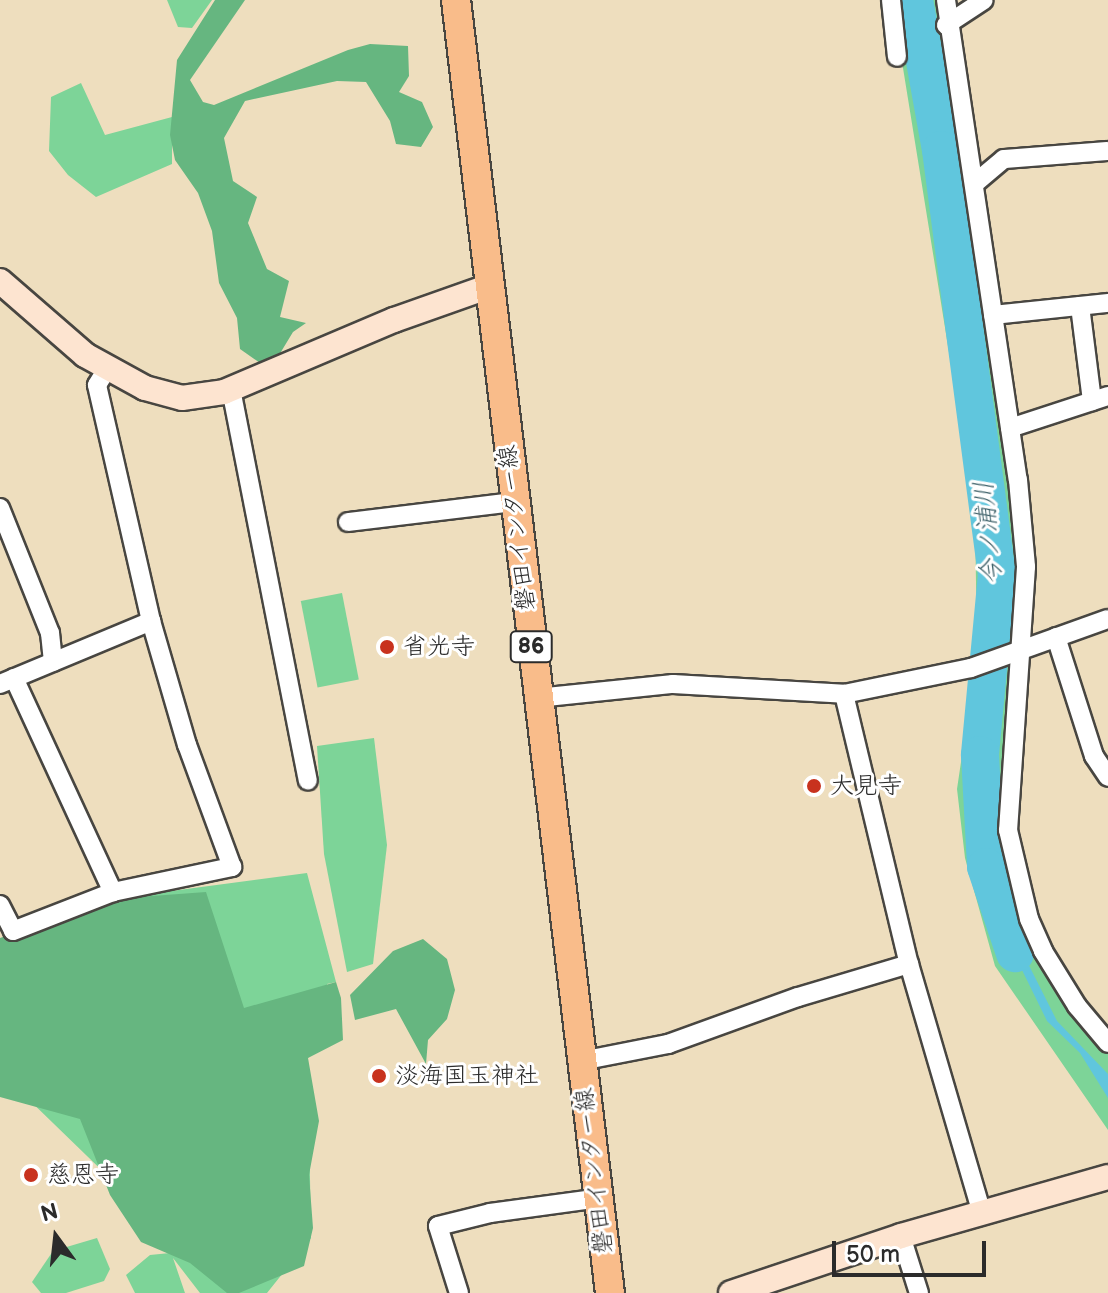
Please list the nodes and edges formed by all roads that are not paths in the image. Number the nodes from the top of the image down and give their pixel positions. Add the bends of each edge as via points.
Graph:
1 (456, 0) edge
2 (891, 0) edge
3 (946, 0) edge
4 (984, 0) edge
5 (946, 25) junction
6 (897, 57) dead end
7 (1108, 151) edge
8 (974, 184) junction
9 (0, 281) edge
10 (487, 287) junction
11 (1108, 303) edge
12 (1080, 306) junction
13 (993, 315) junction
14 (107, 369) junction
15 (231, 389) junction
16 (1100, 399) edge
17 (1010, 428) junction
18 (513, 502) junction
19 (2, 520) edge
20 (348, 522) dead end
21 (1108, 619) edge
22 (151, 621) junction
23 (1056, 637) junction
24 (1017, 651) junction
25 (53, 662) junction
26 (7, 681) edge
27 (844, 694) junction
28 (537, 698) junction
29 (1101, 753) edge
30 (1108, 777) edge
31 (308, 780) dead end
32 (113, 892) junction
33 (0, 905) edge
34 (909, 964) junction
35 (1108, 1043) edge
36 (581, 1061) junction
37 (1108, 1177) edge
38 (594, 1199) junction
39 (982, 1214) junction
40 (901, 1236) junction
41 (459, 1293) edge
42 (610, 1293) edge
43 (731, 1293) edge
44 (919, 1293) edge

1 - 10 main road, 磐田インター線 / 86
2 - 6 street
3 - 5 street
4 - 5 street
5 - 8 street
7 - 8 street via 1004,159
8 - 13 street
9 - 14 street
10 - 15 street
10 - 18 main road, 磐田インター線 / 86
11 - 12 street
12 - 13 street
12 - 16 street
13 - 17 street
14 - 15 street via 145,388 182,398
14 - 22 street via 97,385
15 - 31 street
16 - 17 street
17 - 24 street via 1026,567
18 - 20 street
18 - 28 main road, 磐田インター線 / 86
19 - 25 street via 50,633
21 - 23 street
22 - 25 street
22 - 32 street via 187,745 232,867
23 - 24 street
23 - 29 street
24 - 27 street via 971,668
24 - 35 street via 1008,830 1029,919 1043,951
25 - 26 street
26 - 32 street
27 - 28 street via 673,684
27 - 34 street
28 - 36 main road, 磐田インター線 / 86
29 - 30 street
32 - 33 street via 13,931
34 - 36 street via 668,1044
34 - 39 street
36 - 38 main road, 磐田インター線 / 86
37 - 39 street
38 - 41 street via 438,1226
38 - 42 main road, 磐田インター線 / 86
39 - 40 street
40 - 43 street
40 - 44 street

